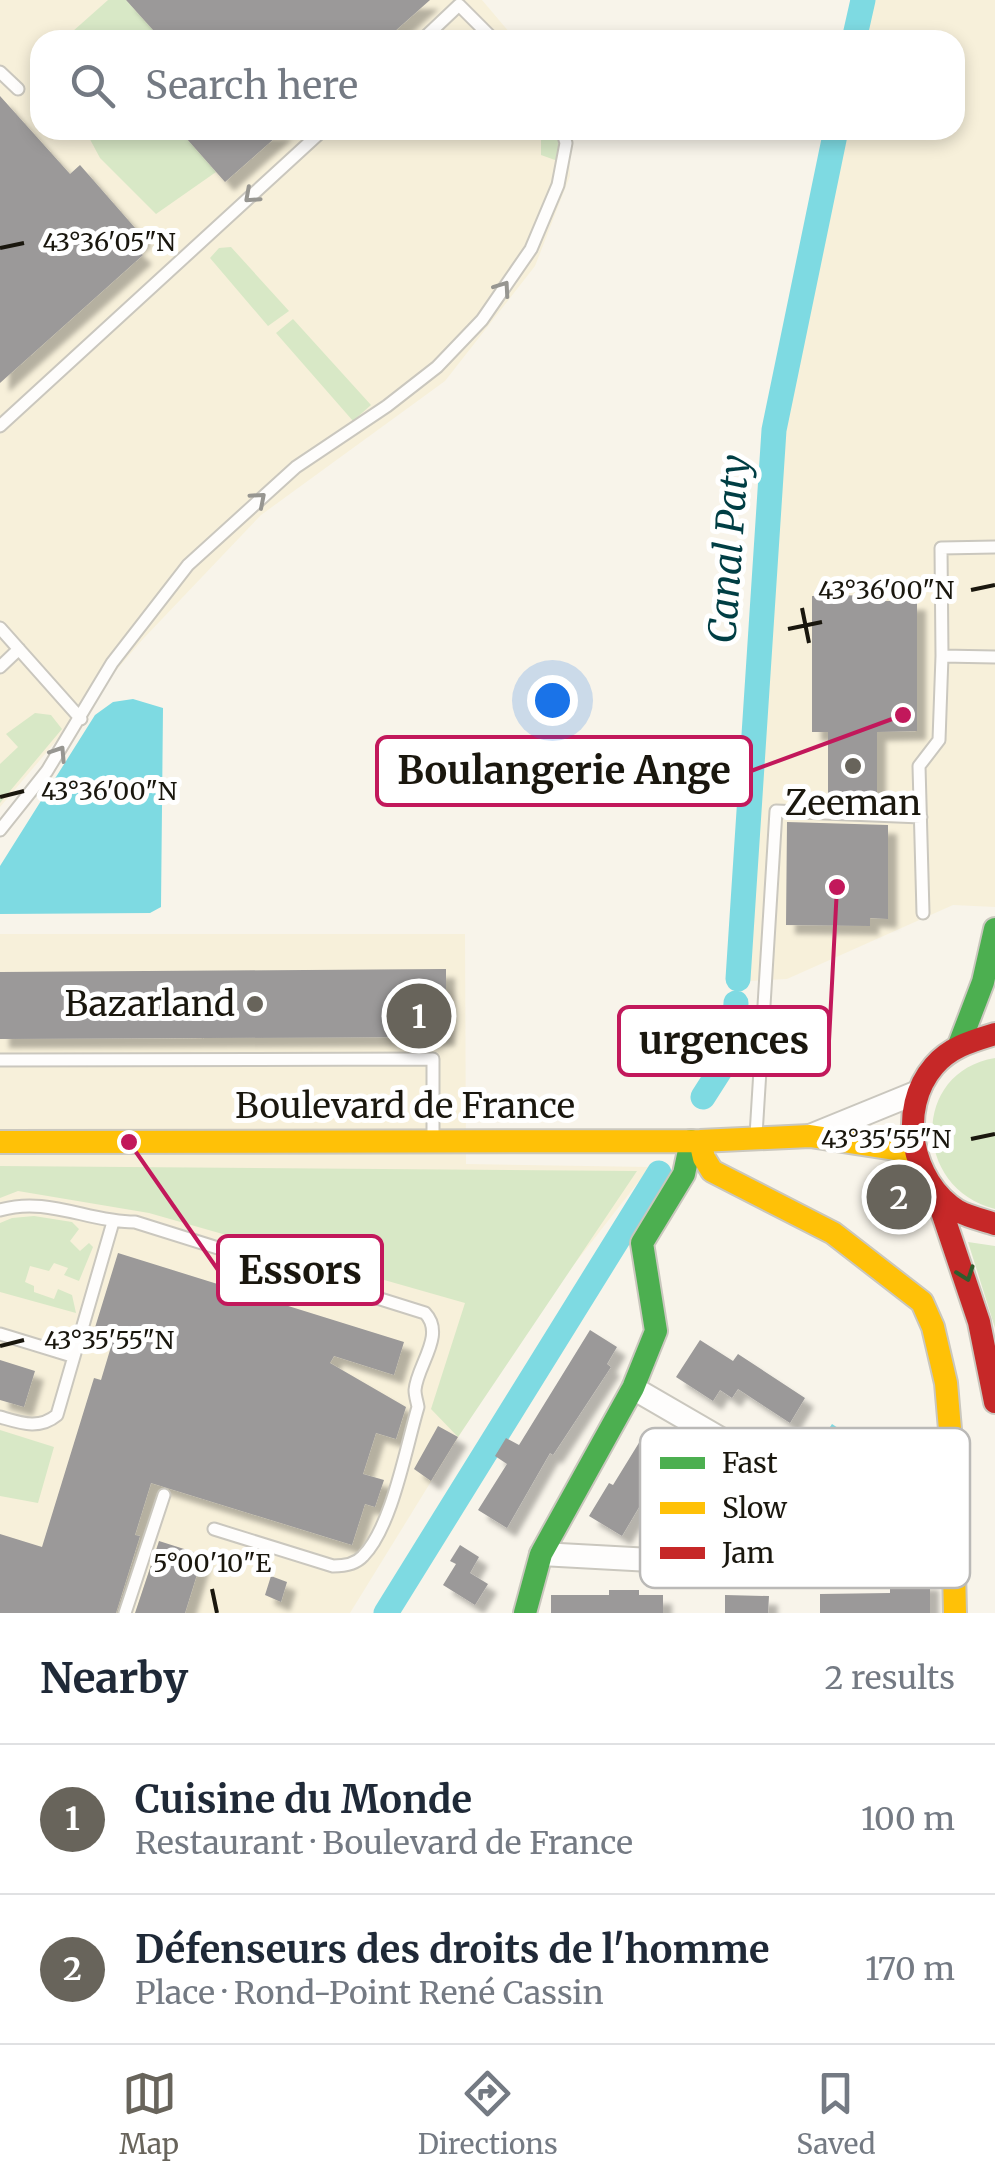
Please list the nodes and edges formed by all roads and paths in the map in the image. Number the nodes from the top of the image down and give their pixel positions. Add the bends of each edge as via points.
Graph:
1 (433, 30) edge
2 (484, 30) edge
3 (0, 72) edge
4 (18, 90) dead end
5 (312, 140) edge
6 (565, 140) edge
7 (0, 426) edge
8 (995, 546) edge
9 (0, 628) edge
10 (19, 649) junction
11 (942, 656) junction
12 (995, 657) edge
13 (0, 668) edge
14 (81, 718) junction
15 (921, 817) junction
16 (0, 830) edge
17 (923, 913) dead end
18 (995, 929) edge
19 (995, 1034) edge
20 (959, 1045) junction
21 (0, 1060) edge
22 (918, 1092) junction
23 (810, 1136) junction
24 (434, 1140) junction
25 (756, 1140) junction
26 (696, 1141) junction
27 (0, 1142) edge
28 (914, 1152) junction
29 (935, 1191) junction
30 (0, 1210) edge
31 (112, 1222) junction
32 (995, 1224) edge
33 (0, 1334) edge
34 (72, 1356) junction
35 (633, 1388) junction
36 (995, 1402) edge
37 (0, 1417) edge
38 (701, 1428) edge
39 (950, 1428) edge
40 (164, 1495) dead end
41 (214, 1529) dead end
42 (541, 1554) junction
43 (640, 1559) edge
44 (954, 1588) edge
45 (125, 1613) edge
46 (524, 1613) edge
47 (955, 1613) edge

1 - 2 lane via 459,5
3 - 4 lane
5 -> 7 lane
14 -> 6 lane via 112,663 188,566 296,467 437,367 482,320 531,249 558,185
8 - 11 lane via 941,548
9 - 10 lane
10 - 13 lane
10 - 14 lane
11 - 12 lane
11 - 15 lane via 939,740 918,766
16 -> 14 lane
15 - 17 lane
15 - 25 lane via 776,811
18 - 20 street
19 - 20 street
20 - 22 street
21 - 24 lane via 433,1060
22 - 23 street, Boulevard de France
22 - 28 street
23 - 25 street, Boulevard de France
23 - 28 street, Boulevard de France
24 - 26 street, Boulevard de France
24 - 27 street, Boulevard de France
25 - 26 street, Boulevard de France
26 - 35 street via 642,1243 656,1332
26 - 39 street via 712,1170 833,1233 922,1302 946,1383
28 - 29 street
29 - 32 street via 964,1215
29 -> 36 street via 976,1304
30 - 31 lane via 36,1204
31 - 34 lane
31 - 41 lane via 135,1222 432,1320 415,1390 418,1407 389,1510 363,1556 334,1566
33 - 34 lane
34 - 37 lane via 57,1415 42,1424
35 - 38 street
35 - 42 street
40 - 45 lane
42 - 43 street
42 - 46 street
44 - 47 street

